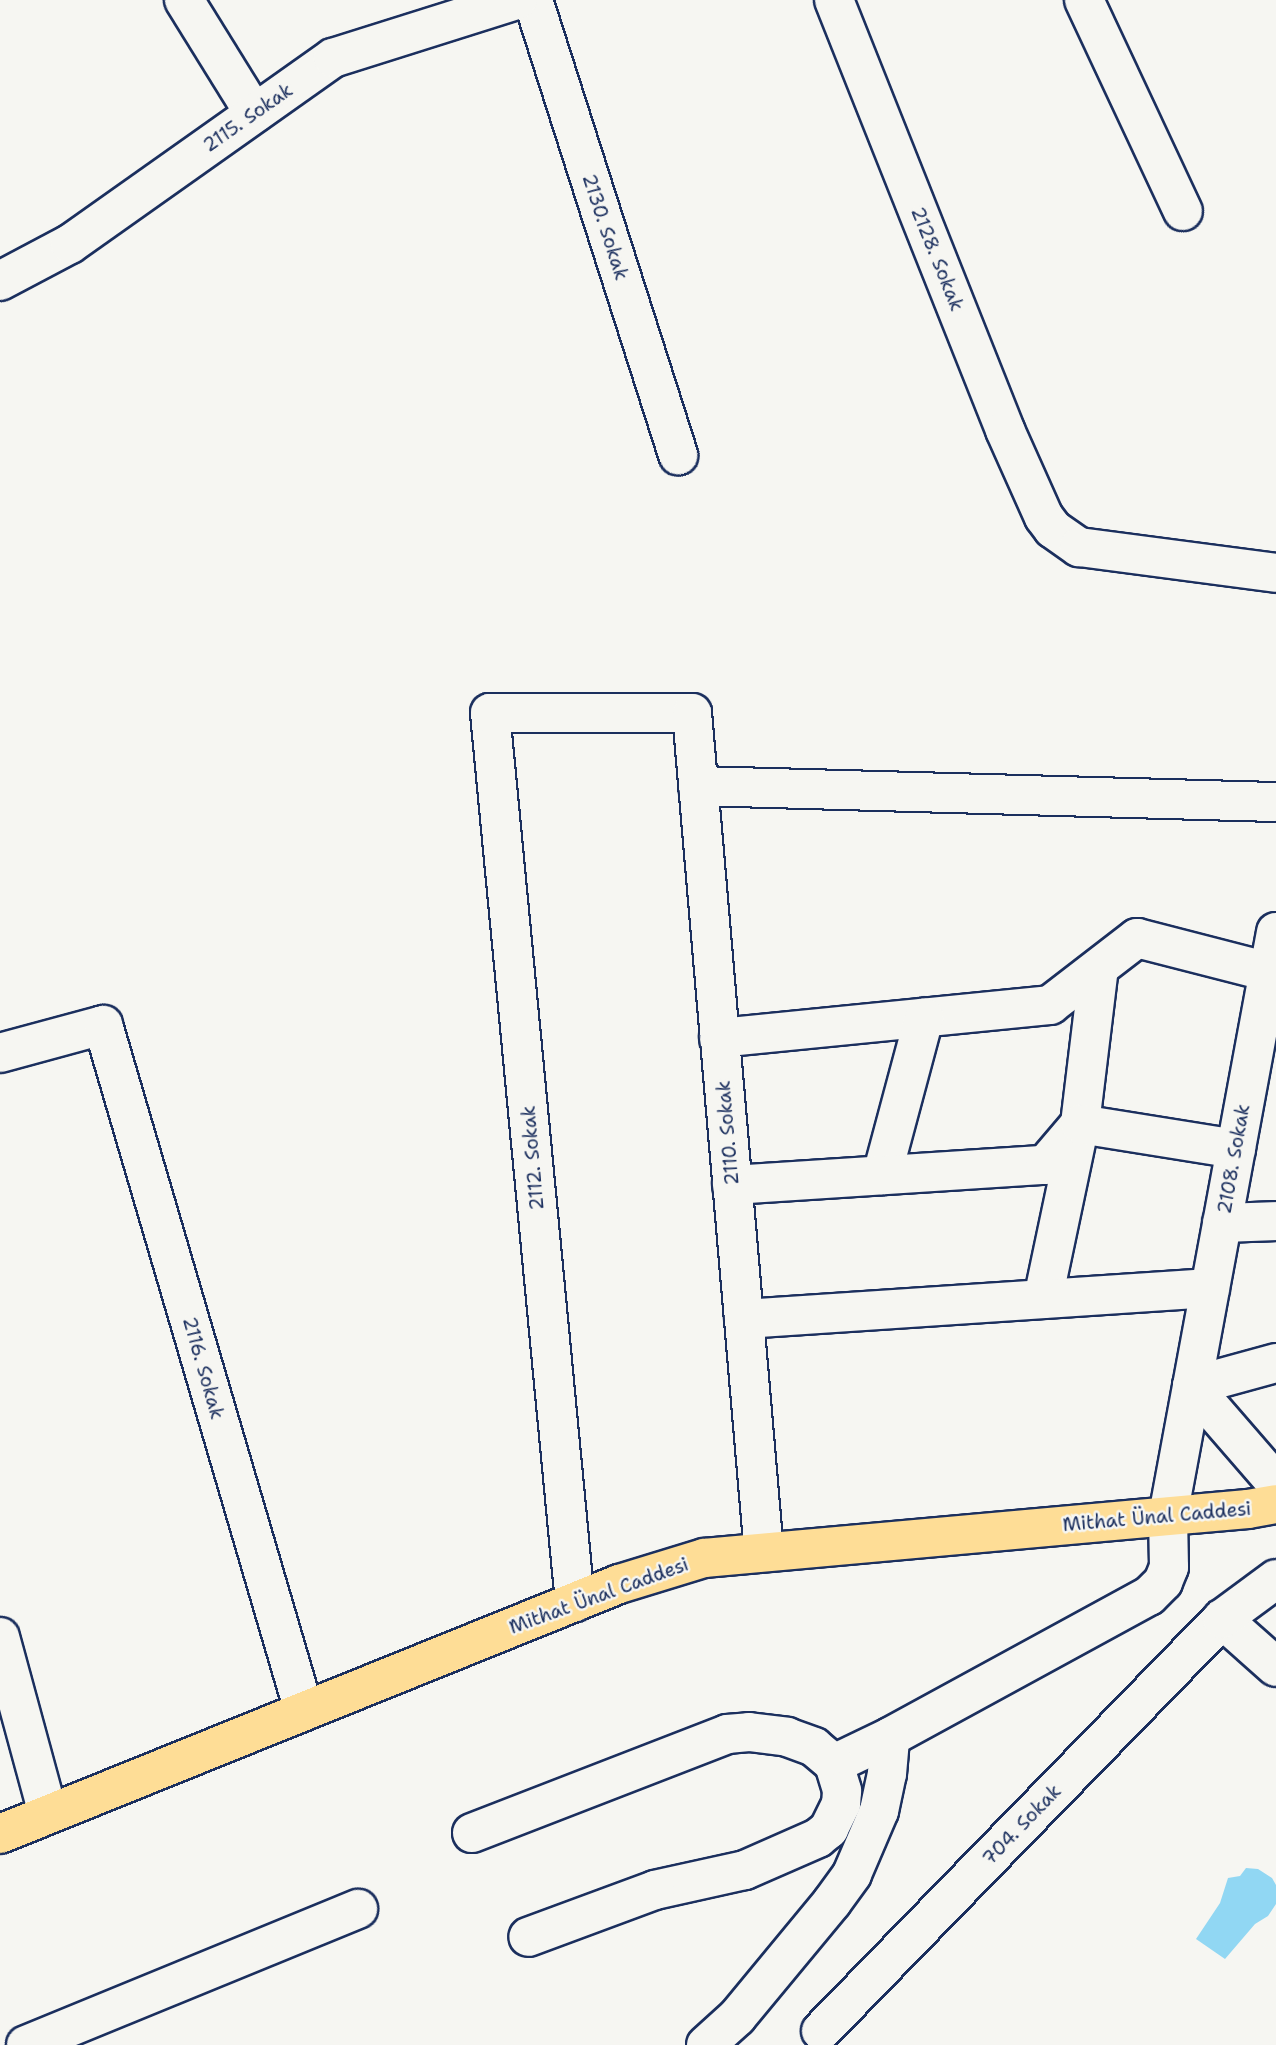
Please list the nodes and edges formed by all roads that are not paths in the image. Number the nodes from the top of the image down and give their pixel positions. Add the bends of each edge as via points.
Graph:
1 (184, 0) edge
2 (517, 0) edge
3 (533, 0) edge
4 (834, 0) edge
5 (1084, 0) edge
6 (254, 113) junction
7 (1183, 211) dead end
8 (0, 281) edge
9 (678, 455) dead end
10 (1276, 573) edge
11 (490, 713) joint
12 (698, 786) junction
13 (1276, 802) edge
14 (1276, 932) edge
15 (1099, 968) junction
16 (1269, 972) junction
17 (924, 1017) junction
18 (719, 1038) junction
19 (0, 1053) edge
20 (1080, 1124) junction
21 (1236, 1149) junction
22 (882, 1175) junction
23 (732, 1185) junction
24 (1276, 1221) edge
25 (1222, 1223) junction
26 (1210, 1288) junction
27 (1043, 1299) junction
28 (744, 1319) junction
29 (1276, 1363) edge
30 (1192, 1386) junction
31 (1276, 1483) edge
32 (1276, 1504) edge
33 (1168, 1516) junction
34 (764, 1552) junction
35 (1276, 1579) edge
36 (575, 1602) junction
37 (1222, 1619) junction
38 (0, 1637) edge
39 (1276, 1667) edge
40 (303, 1712) junction
41 (890, 1737) junction
42 (834, 1764) junction
43 (48, 1814) junction
44 (472, 1833) dead end
45 (0, 1834) edge
46 (358, 1909) dead end
47 (528, 1937) dead end
48 (821, 2031) dead end
49 (26, 2045) edge
50 (706, 2045) edge

1 - 6 street
2 - 6 street, 2115. Sokak via 333,58
3 - 9 street, 2130. Sokak
4 - 10 street, 2128. Sokak via 1053,530 1079,547
5 - 7 street
6 - 8 street, 2115. Sokak via 70,244
11 - 12 street, 2110. Sokak via 692,713
11 - 36 street, 2112. Sokak
12 - 13 street
12 - 18 street, 2110. Sokak
14 - 16 street, 2108. Sokak
15 - 16 street via 1137,939
15 - 17 street via 1050,1005
15 - 20 street
16 - 21 street, 2108. Sokak
17 - 18 street
17 - 22 street
18 - 23 street, 2110. Sokak
19 - 40 street, 2116. Sokak via 103,1025
20 - 21 street
20 - 22 street via 1045,1165
20 - 27 street
21 - 25 street, 2108. Sokak
22 - 23 street
23 - 28 street, 2110. Sokak
24 - 25 street
25 - 26 street, 2108. Sokak
26 - 27 street
26 - 30 street, 2108. Sokak
27 - 28 street
28 - 34 street, 2110. Sokak
29 - 30 street
30 - 31 street
30 - 33 street, 2108. Sokak
32 - 33 main road, Mithat Ünal Caddesi
33 - 34 main road, Mithat Ünal Caddesi
33 - 41 street, 2108. Sokak via 1169,1567 1163,1582 1149,1596
34 - 36 main road, Mithat Ünal Caddesi via 704,1558
35 - 37 street, 704. Sokak
36 - 40 main road, Mithat Ünal Caddesi
37 - 39 street
37 - 48 street, 704. Sokak
38 - 43 street
40 - 43 main road, Mithat Ünal Caddesi
41 - 42 street, 2108. Sokak
41 - 50 street via 879,1811 852,1874 737,2017
42 - 44 street via 814,1747 787,1737 727,1734
42 - 47 street via 841,1804 837,1818 818,1838 745,1870 655,1890
43 - 45 main road, Mithat Ünal Caddesi
46 - 49 street

